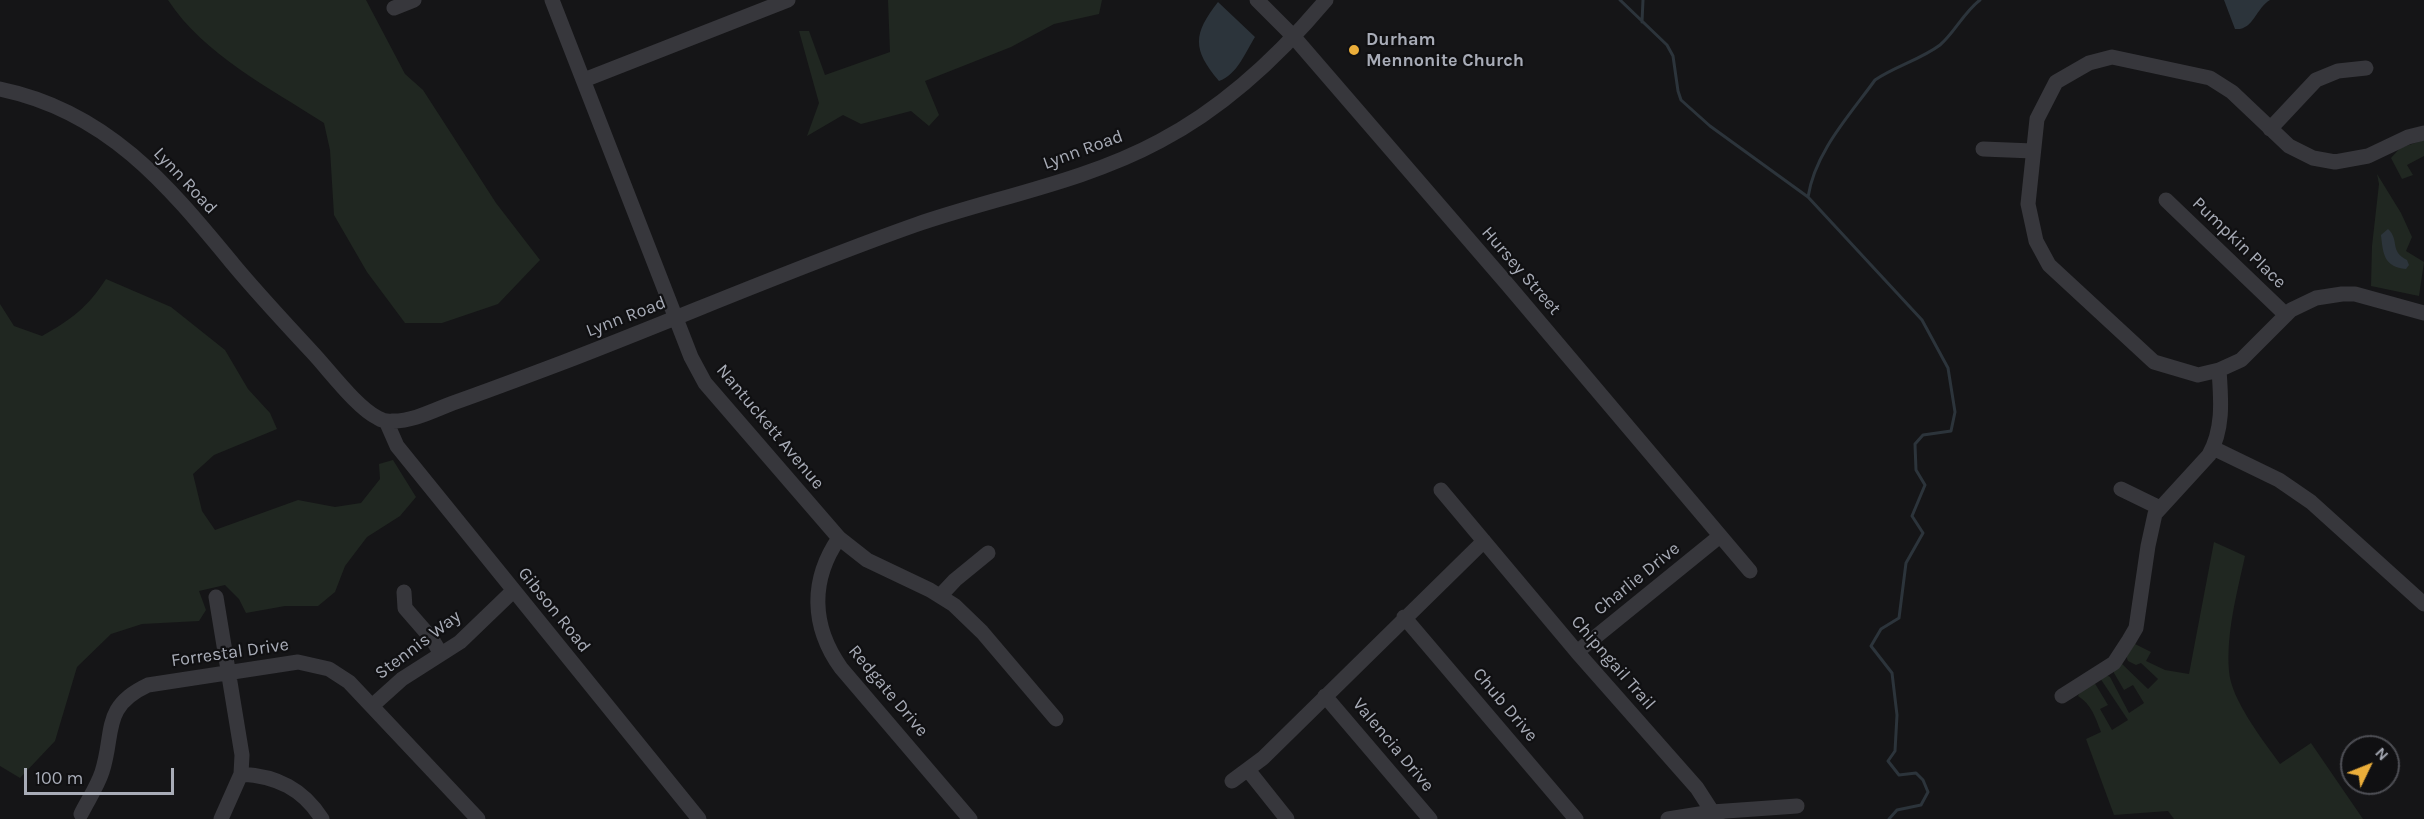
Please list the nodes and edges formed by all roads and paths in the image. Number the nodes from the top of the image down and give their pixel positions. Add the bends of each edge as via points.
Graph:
1 (414, 0) edge
2 (552, 0) edge
3 (788, 0) edge
4 (1257, 0) edge
5 (1326, 0) edge
6 (394, 8) dead end
7 (1293, 36) junction
8 (2366, 68) dead end
9 (584, 80) junction
10 (0, 89) edge
11 (2424, 124) edge
12 (2270, 129) junction
13 (2424, 133) edge
14 (2408, 137) junction
15 (1983, 149) dead end
16 (2032, 151) junction
17 (2166, 200) dead end
18 (2424, 313) edge
19 (2286, 315) junction
20 (676, 318) junction
21 (2219, 370) junction
22 (386, 421) junction
23 (2213, 448) junction
24 (2121, 489) dead end
25 (1441, 490) dead end
26 (2160, 508) junction
27 (1720, 536) junction
28 (839, 538) junction
29 (1484, 541) junction
30 (988, 553) dead end
31 (1750, 571) dead end
32 (513, 591) junction
33 (404, 592) dead end
34 (940, 596) junction
35 (216, 597) dead end
36 (2424, 604) edge
37 (1404, 617) junction
38 (1577, 651) junction
39 (441, 654) junction
40 (228, 672) junction
41 (1325, 696) junction
42 (2062, 696) dead end
43 (372, 706) junction
44 (1056, 719) dead end
45 (1248, 770) junction
46 (242, 774) junction
47 (1232, 781) dead end
48 (1797, 806) dead end
49 (81, 814) dead end
50 (1715, 815) edge
51 (693, 817) edge
52 (221, 819) edge
53 (322, 819) edge
54 (478, 819) edge
55 (970, 819) edge
56 (1287, 819) edge
57 (1430, 819) edge
58 (1576, 819) edge
59 (1668, 819) edge

1 - 6 street
2 - 9 street, Nantuckett Avenue
3 - 9 street
4 - 7 street, Hursey Street
5 - 7 street, Lynn Road
7 - 20 street, Lynn Road via 1215,107 1146,148 1102,166 895,232
7 - 27 street, Hursey Street
8 - 12 street via 2338,71 2316,80
9 - 20 street, Nantuckett Avenue
10 - 22 street, Lynn Road via 75,115 147,167 360,404
11 - 14 street
12 - 14 street via 2289,146 2313,158 2335,162 2368,156
12 - 16 street via 2232,92 2210,78 2112,57 2089,63 2056,82 2037,119
13 - 14 street
15 - 16 street
16 - 21 street via 2028,204 2036,241 2049,265 2154,362 2198,375
17 - 19 street, Pumpkin Place
18 - 19 street via 2342,294 2316,298
19 - 21 street via 2241,360
20 - 22 street, Lynn Road via 420,415
20 - 28 street, Nantuckett Avenue via 705,383
21 - 23 street via 2221,420
22 - 32 street, Gibson Road via 397,446
23 - 26 street
23 - 36 street via 2279,480 2310,502
24 - 26 street
25 - 29 street, Chipngail Trail
26 - 42 street via 2148,546 2136,628 2114,663
27 - 31 street, Hursey Street
27 - 38 street, Charlie Drive
28 - 34 street, Nantuckett Avenue via 867,560
28 - 55 street, Redgate Drive via 823,565 819,581 817,610 825,641 841,668
29 - 37 street
29 - 38 street, Chipngail Trail
30 - 34 street
32 - 39 street, Stennis Way via 460,642
32 - 51 street, Gibson Road
33 - 39 street via 405,608
34 - 44 street, Nantuckett Avenue via 971,620
35 - 40 street
37 - 41 street
37 - 58 street, Chub Drive
38 - 50 street, Chipngail Trail
39 - 43 street, Stennis Way via 402,679
40 - 43 street, Forrestal Drive via 290,663 315,665 344,678
40 - 46 street
40 - 49 street, Forrestal Drive via 148,685 122,703 111,722 102,771
41 - 45 street
41 - 57 street, Valencia Drive
43 - 54 street, Forrestal Drive
45 - 47 street
45 - 56 street
46 - 52 street
46 - 53 street via 289,785 300,792
48 - 50 street
50 - 59 street

